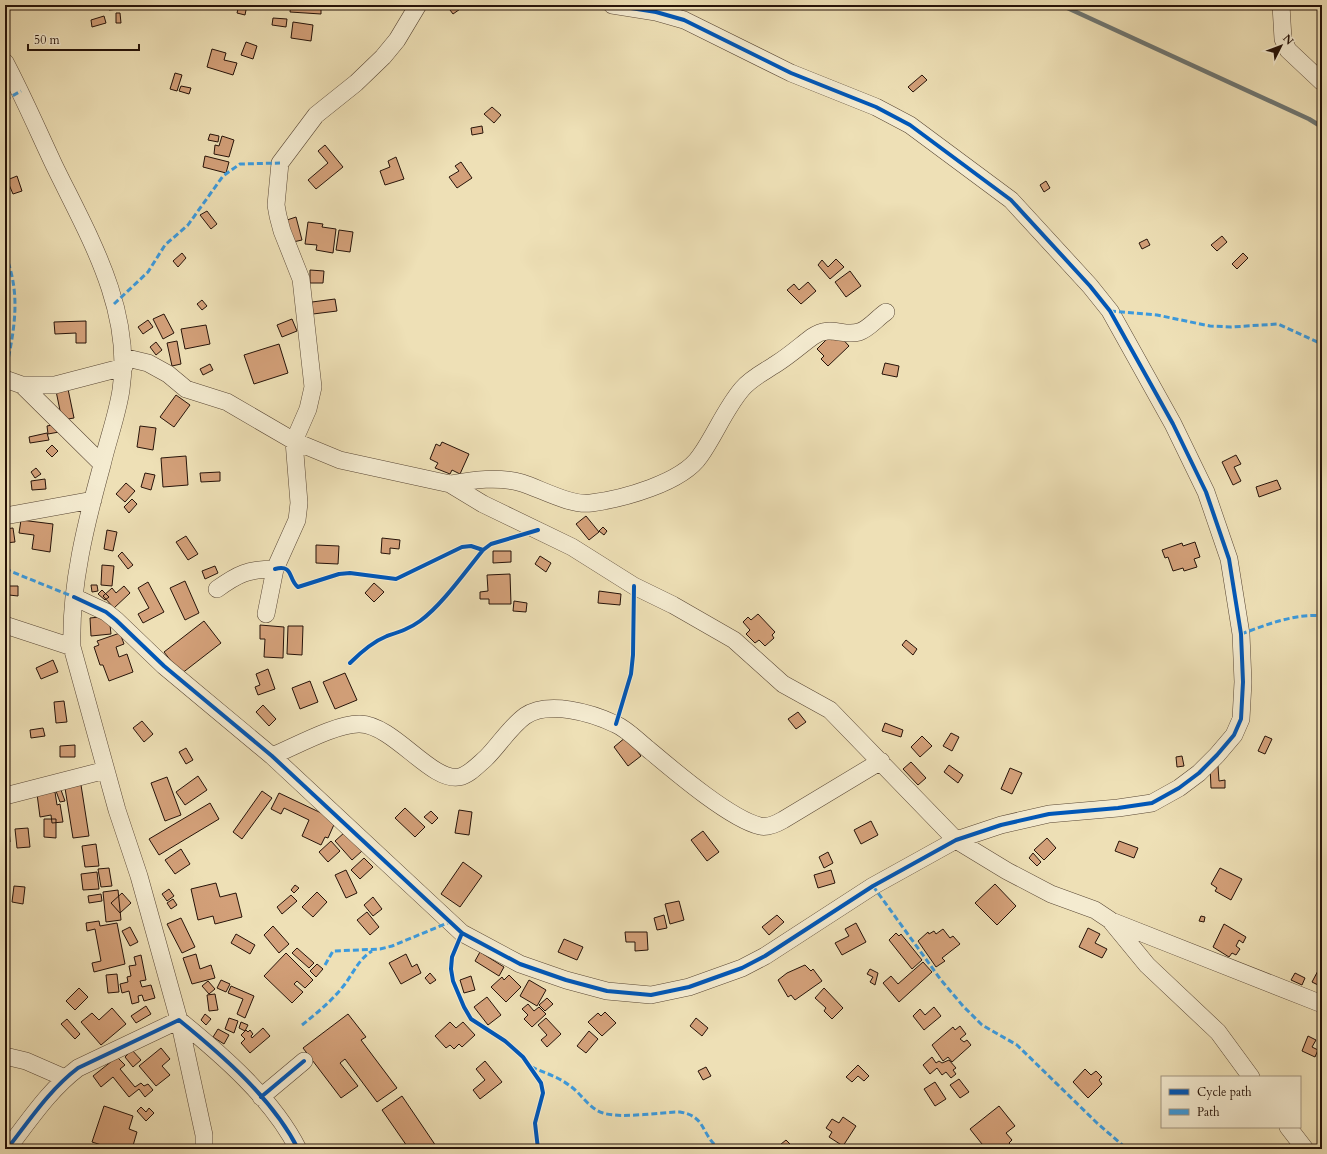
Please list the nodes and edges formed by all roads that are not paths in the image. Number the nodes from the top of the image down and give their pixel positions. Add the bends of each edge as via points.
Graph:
1 (418, 5) edge
2 (612, 5) edge
3 (1281, 5) edge
4 (5, 62) edge
5 (1322, 82) edge
6 (886, 312) dead end
7 (124, 362) junction
8 (5, 379) edge
9 (22, 385) junction
10 (294, 441) junction
11 (102, 464) junction
12 (450, 484) junction
13 (93, 500) junction
14 (5, 516) edge
15 (275, 569) junction
16 (217, 589) dead end
17 (74, 597) junction
18 (266, 614) dead end
19 (5, 625) edge
20 (72, 647) junction
21 (272, 756) junction
22 (881, 761) junction
23 (106, 770) junction
24 (5, 796) edge
25 (956, 840) junction
26 (1110, 920) junction
27 (1322, 1004) edge
28 (179, 1020) junction
29 (5, 1056) edge
30 (304, 1061) dead end
31 (1250, 1076) edge
32 (65, 1078) junction
33 (261, 1097) junction
34 (1289, 1128) edge
35 (7, 1149) edge
36 (204, 1149) edge
37 (298, 1149) edge
38 (1305, 1149) edge

1 - 10 street via 397,40 383,57 356,83 316,114 280,163 276,205 282,232 301,279 312,387 308,409
2 - 25 street via 656,12 684,20 790,73 876,107 910,125 1012,200 1110,311 1206,492 1229,559 1241,634 1241,719 1234,735 1199,773 1152,803 1049,814 1001,824
3 - 5 street via 1283,39 1288,50
4 - 7 street via 102,264 116,311
6 - 12 street via 861,332 828,330 819,333 752,380 742,390 699,458 689,469 667,481 589,504 574,503 505,480 476,480
7 - 9 street via 55,385
7 - 10 street via 148,363 168,374 186,389 227,402
7 - 11 street via 114,425
8 - 9 street
9 - 11 street
10 - 12 street via 340,460
10 - 15 street via 299,503 297,520
11 - 13 street
12 - 22 street via 483,504 572,547 634,586 734,640 783,684 830,710
13 - 14 street
13 - 17 street
15 - 16 street via 240,573
15 - 18 street
17 - 20 street
17 - 21 street via 106,612 116,620 164,666
19 - 20 street
20 - 23 street
21 - 22 street via 343,727 360,724 376,728 435,770 458,778 466,775 480,763 527,715 542,710 579,711 616,724 720,804 761,827 783,820
21 - 25 street via 462,933 520,964 607,991 651,995 689,987 742,968 771,953 872,886
22 - 25 street
23 - 24 street
23 - 28 street
25 - 26 street via 1051,894 1094,910
26 - 27 street
26 - 31 street via 1147,965 1218,1032
28 - 32 street via 78,1068
28 - 33 street
28 - 36 street via 204,1135
29 - 32 street via 26,1061
30 - 33 street
32 - 35 street
33 - 37 street via 282,1122
34 - 38 street

